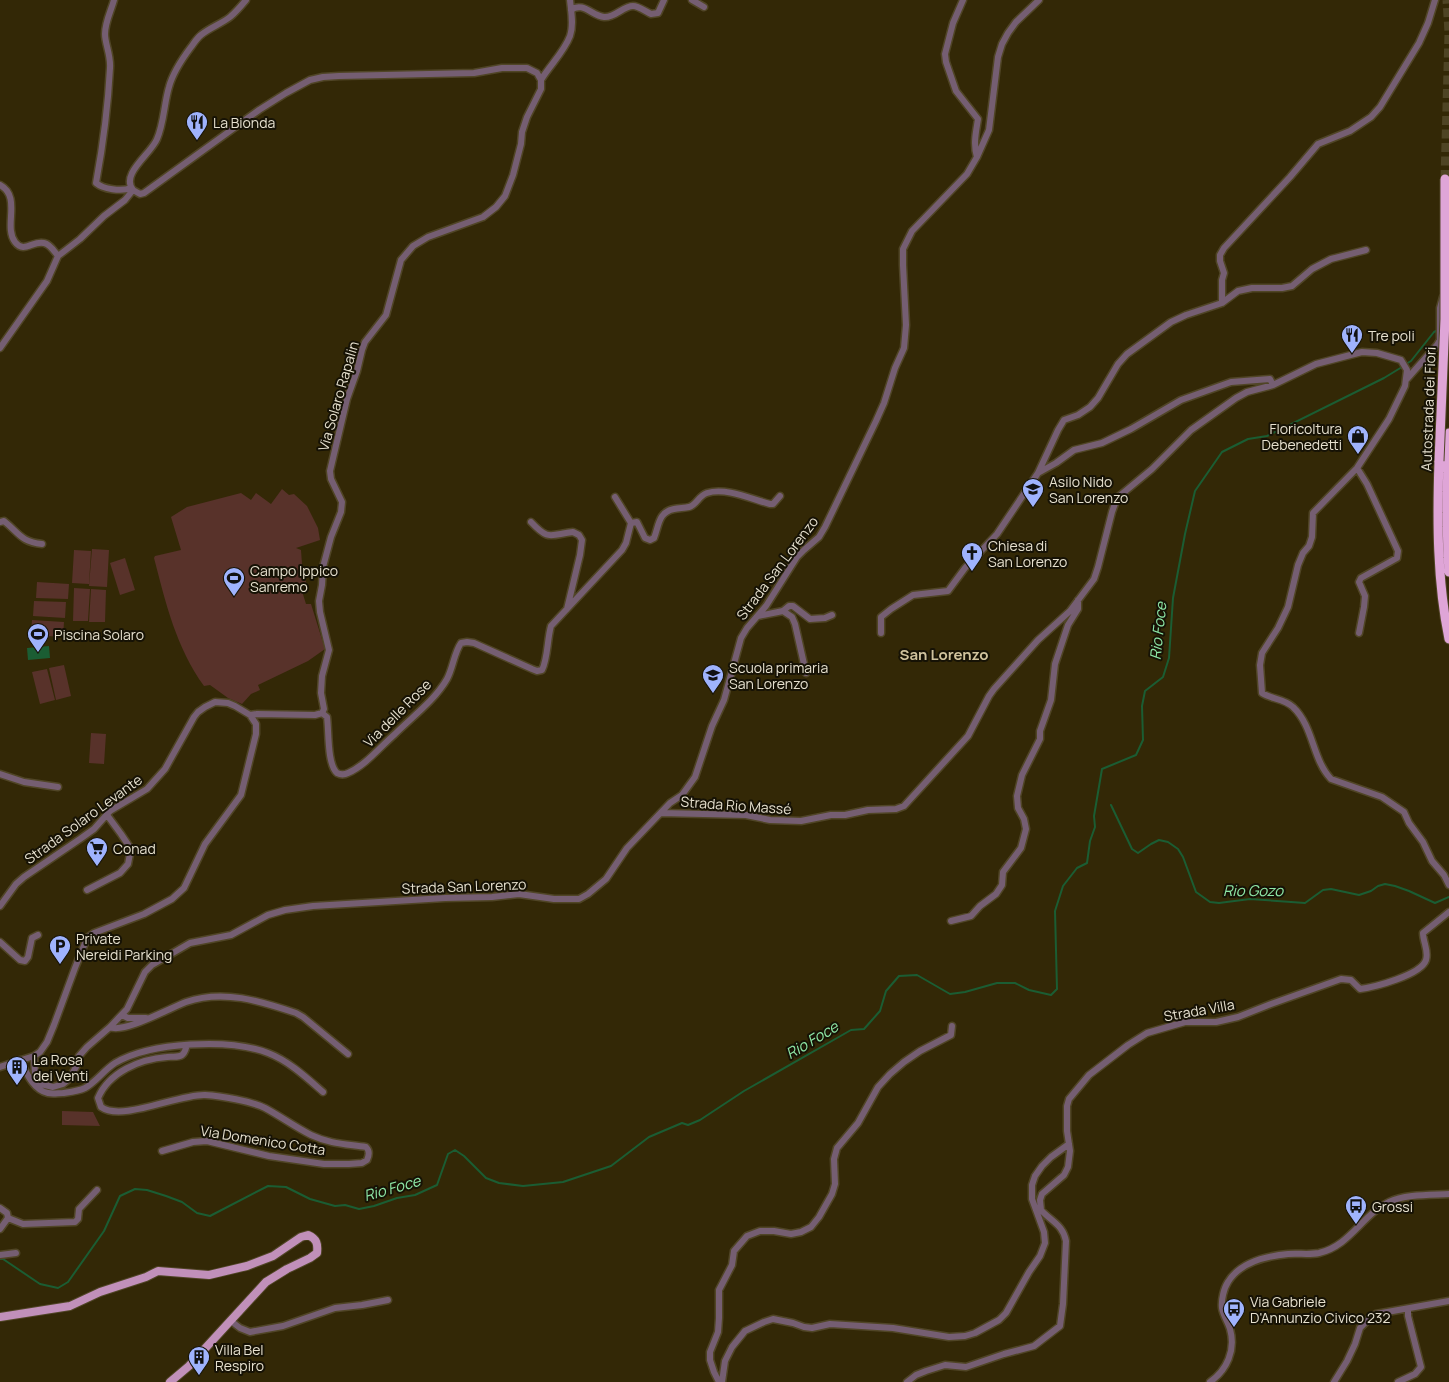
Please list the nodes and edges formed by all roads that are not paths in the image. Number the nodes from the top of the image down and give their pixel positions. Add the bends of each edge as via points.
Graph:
1 (114, 0) edge
2 (246, 0) edge
3 (570, 0) edge
4 (664, 0) edge
5 (692, 0) edge
6 (963, 0) edge
7 (1039, 0) edge
8 (1435, 0) edge
9 (704, 6) dead end
10 (571, 10) junction
11 (541, 80) junction
12 (977, 157) junction
13 (1444, 179) dead end
14 (0, 185) edge
15 (132, 189) junction
16 (1366, 250) dead end
17 (58, 256) junction
18 (1449, 280) edge
19 (1222, 303) junction
20 (0, 348) edge
21 (1406, 380) junction
22 (1273, 385) junction
23 (1449, 433) edge
24 (1444, 461) edge
25 (1357, 468) junction
26 (1038, 473) junction
27 (780, 496) dead end
28 (615, 497) dead end
29 (0, 522) edge
30 (531, 522) dead end
31 (631, 523) junction
32 (42, 544) dead end
33 (1449, 572) edge
34 (1078, 600) junction
35 (567, 610) junction
36 (783, 611) junction
37 (832, 615) dead end
38 (758, 616) junction
39 (881, 633) dead end
40 (1359, 634) dead end
41 (1449, 639) edge
42 (806, 673) dead end
43 (322, 713) junction
44 (250, 715) junction
45 (0, 774) edge
46 (58, 787) dead end
47 (661, 813) junction
48 (107, 816) junction
49 (1449, 885) edge
50 (87, 890) dead end
51 (0, 906) edge
52 (1449, 912) edge
53 (951, 921) dead end
54 (38, 935) dead end
55 (0, 942) edge
56 (122, 1015) junction
57 (147, 1018) junction
58 (952, 1026) dead end
59 (110, 1027) junction
60 (188, 1045) junction
61 (348, 1054) dead end
62 (34, 1056) junction
63 (20, 1060) junction
64 (0, 1067) edge
65 (324, 1092) dead end
66 (1068, 1144) junction
67 (162, 1151) dead end
68 (97, 1190) dead end
69 (1449, 1194) edge
70 (0, 1208) edge
71 (1038, 1208) junction
72 (8, 1218) junction
73 (0, 1229) edge
74 (16, 1254) dead end
75 (0, 1255) edge
76 (388, 1300) dead end
77 (1449, 1301) edge
78 (1408, 1309) junction
79 (0, 1317) edge
80 (231, 1321) junction
81 (170, 1382) edge
82 (720, 1382) edge
83 (907, 1382) edge
84 (1210, 1382) edge
85 (1334, 1382) edge
86 (1398, 1382) edge

1 - 15 street via 106,24 110,65 104,139 96,183 105,188
2 - 15 street via 231,15 201,35 180,63 169,86 157,139 129,181
3 - 10 street, Via Solaro Rapalin
4 - 10 street via 658,13 652,14 632,6 604,17 580,7
5 - 9 street
6 - 12 street via 945,54 956,91 978,119
7 - 12 street, Strada San Lorenzo via 1016,22 1002,44 989,130
8 - 19 street via 1419,43 1380,107 1350,131 1318,144 1224,248 1220,255 1224,273
10 - 11 street, Via Solaro Rapalin via 570,34
11 - 15 street via 537,73 527,68 310,80 259,110 144,193
11 - 43 street, Via Solaro Rapalin via 541,89 522,132 518,160 505,196 483,217 428,237 413,246 401,260 386,315 362,350 330,471 342,502 323,567 318,601 329,650 322,676
12 - 38 street, Strada San Lorenzo via 967,174 907,240 902,265 906,325 904,348 884,403 825,527 797,558
13 - 24 highway, Autostrada dei Fiori, bridge
14 - 17 street via 10,196 14,241 24,248 45,243
15 - 17 street via 126,200
16 - 19 street via 1332,259 1292,286 1238,291
17 - 20 street via 47,280
18 - 21 street via 1440,308 1440,340
19 - 26 street via 1171,322 1127,354 1090,407 1064,420
21 - 22 street, Strada Rio Massé via 1407,370 1401,360 1362,352 1316,364
21 - 25 street, Strada Rio Massé via 1389,419
22 - 26 street via 1270,379 1231,382 1176,403 1102,443 1074,450
22 - 34 street, Strada Rio Massé via 1247,392 1206,418 1117,498 1094,579
23 - 24 highway, Autostrada dei Fiori
24 - 33 highway, Autostrada dei Fiori
24 - 41 highway, Autostrada dei Fiori via 1438,520
25 - 40 street via 1398,551 1397,558 1359,582 1365,596
25 - 49 street, Strada Rio Massé via 1313,513 1312,537 1298,565 1288,607 1262,653 1262,693 1292,706 1305,722 1324,772 1331,779 1382,797 1404,812
26 - 39 street via 997,534 948,591 913,596 890,609 881,617
27 - 31 street via 770,504 723,491 705,494 691,507 665,512 660,517 655,536 650,540 645,538 637,522
28 - 31 street
29 - 32 street via 4,521 24,540
30 - 35 street via 545,535 573,532 582,540
31 - 35 street, Via delle Rose via 622,550
34 - 47 street, Strada Rio Massé via 988,696 968,736 904,806 801,821 746,815
34 - 53 street via 1078,609 1068,625 1054,664 1051,700 1040,739 1022,775 1017,796 1026,829 1021,848 1003,872 1002,885 996,894 971,916
35 - 43 street, Via delle Rose via 551,626 542,670 474,643 461,643 447,679 432,698 363,764 346,775 340,775 334,768 327,717
36 - 37 street via 793,606 810,619
36 - 38 street
36 - 42 street via 795,624
38 - 47 street, Strada San Lorenzo via 741,638 724,700 695,777 682,795
43 - 44 street
44 - 48 street, Strada Solaro Levante via 228,703 215,702 205,707 194,717 153,784
44 - 62 street via 256,724 256,734 241,795 205,844 188,883 172,899 87,938 54,1025 40,1052
45 - 46 street via 24,782
47 - 56 street, Strada San Lorenzo via 627,848 606,879 579,899 518,894 285,910 268,915 232,935 190,943 152,965
48 - 50 street via 131,849 128,864 120,873
48 - 51 street, Strada Solaro Levante via 94,829 24,877
52 - 66 street, Strada Villa via 1423,933 1427,956 1425,963 1412,972 1360,989 1351,980 1341,979 1238,1017 1216,1022 1185,1022 1137,1038 1089,1075 1069,1099
54 - 55 street via 32,938 25,961
56 - 57 street
56 - 59 street, Strada San Lorenzo
57 - 59 street via 123,1028
57 - 61 street via 202,998 219,995 238,997 296,1013
58 - 82 street via 951,1035 904,1062 878,1087 858,1123 837,1148 832,1194 811,1227 791,1234 760,1231 747,1236 734,1251 732,1265 719,1290 718,1332 710,1352 710,1360
59 - 62 street, Strada San Lorenzo via 79,1056 72,1074 63,1084 53,1087 41,1084 35,1074
60 - 63 street via 141,1052 114,1064 85,1088 54,1094 35,1087
60 - 65 street via 242,1047 268,1053
60 - 67 street, Via Domenico Cotta via 181,1056 156,1058 115,1075 98,1098 102,1106 126,1111 204,1095 253,1103 321,1139 345,1146 366,1147 369,1155 362,1162 324,1164 269,1156 207,1141
62 - 63 street
63 - 64 street
66 - 71 street, Strada Villa via 1068,1167 1064,1175 1042,1194
66 - 71 street via 1051,1157 1035,1176 1032,1199
68 - 72 street via 79,1209 75,1222 23,1224
69 - 84 street via 1390,1201 1368,1217 1345,1241 1331,1249 1272,1256 1234,1273 1225,1288 1222,1308 1231,1331 1231,1356 1224,1370
70 - 72 street via 7,1212
71 - 82 street via 1045,1243 1040,1256 1006,1313 986,1328 965,1336 949,1336 830,1324 812,1328 773,1320 745,1331 725,1361
71 - 83 street via 1061,1228 1066,1241 1060,1326 1034,1346 966,1368 945,1365 926,1370
72 - 73 street
74 - 75 street
76 - 80 street via 335,1308 283,1326 250,1332
77 - 78 street
78 - 85 street via 1376,1314 1370,1318 1360,1328 1347,1361
78 - 86 street via 1421,1367 1415,1374
79 - 80 main road via 70,1306 158,1272 210,1275 262,1260 301,1237 308,1235 314,1238 318,1244 317,1253 266,1282
80 - 81 main road

